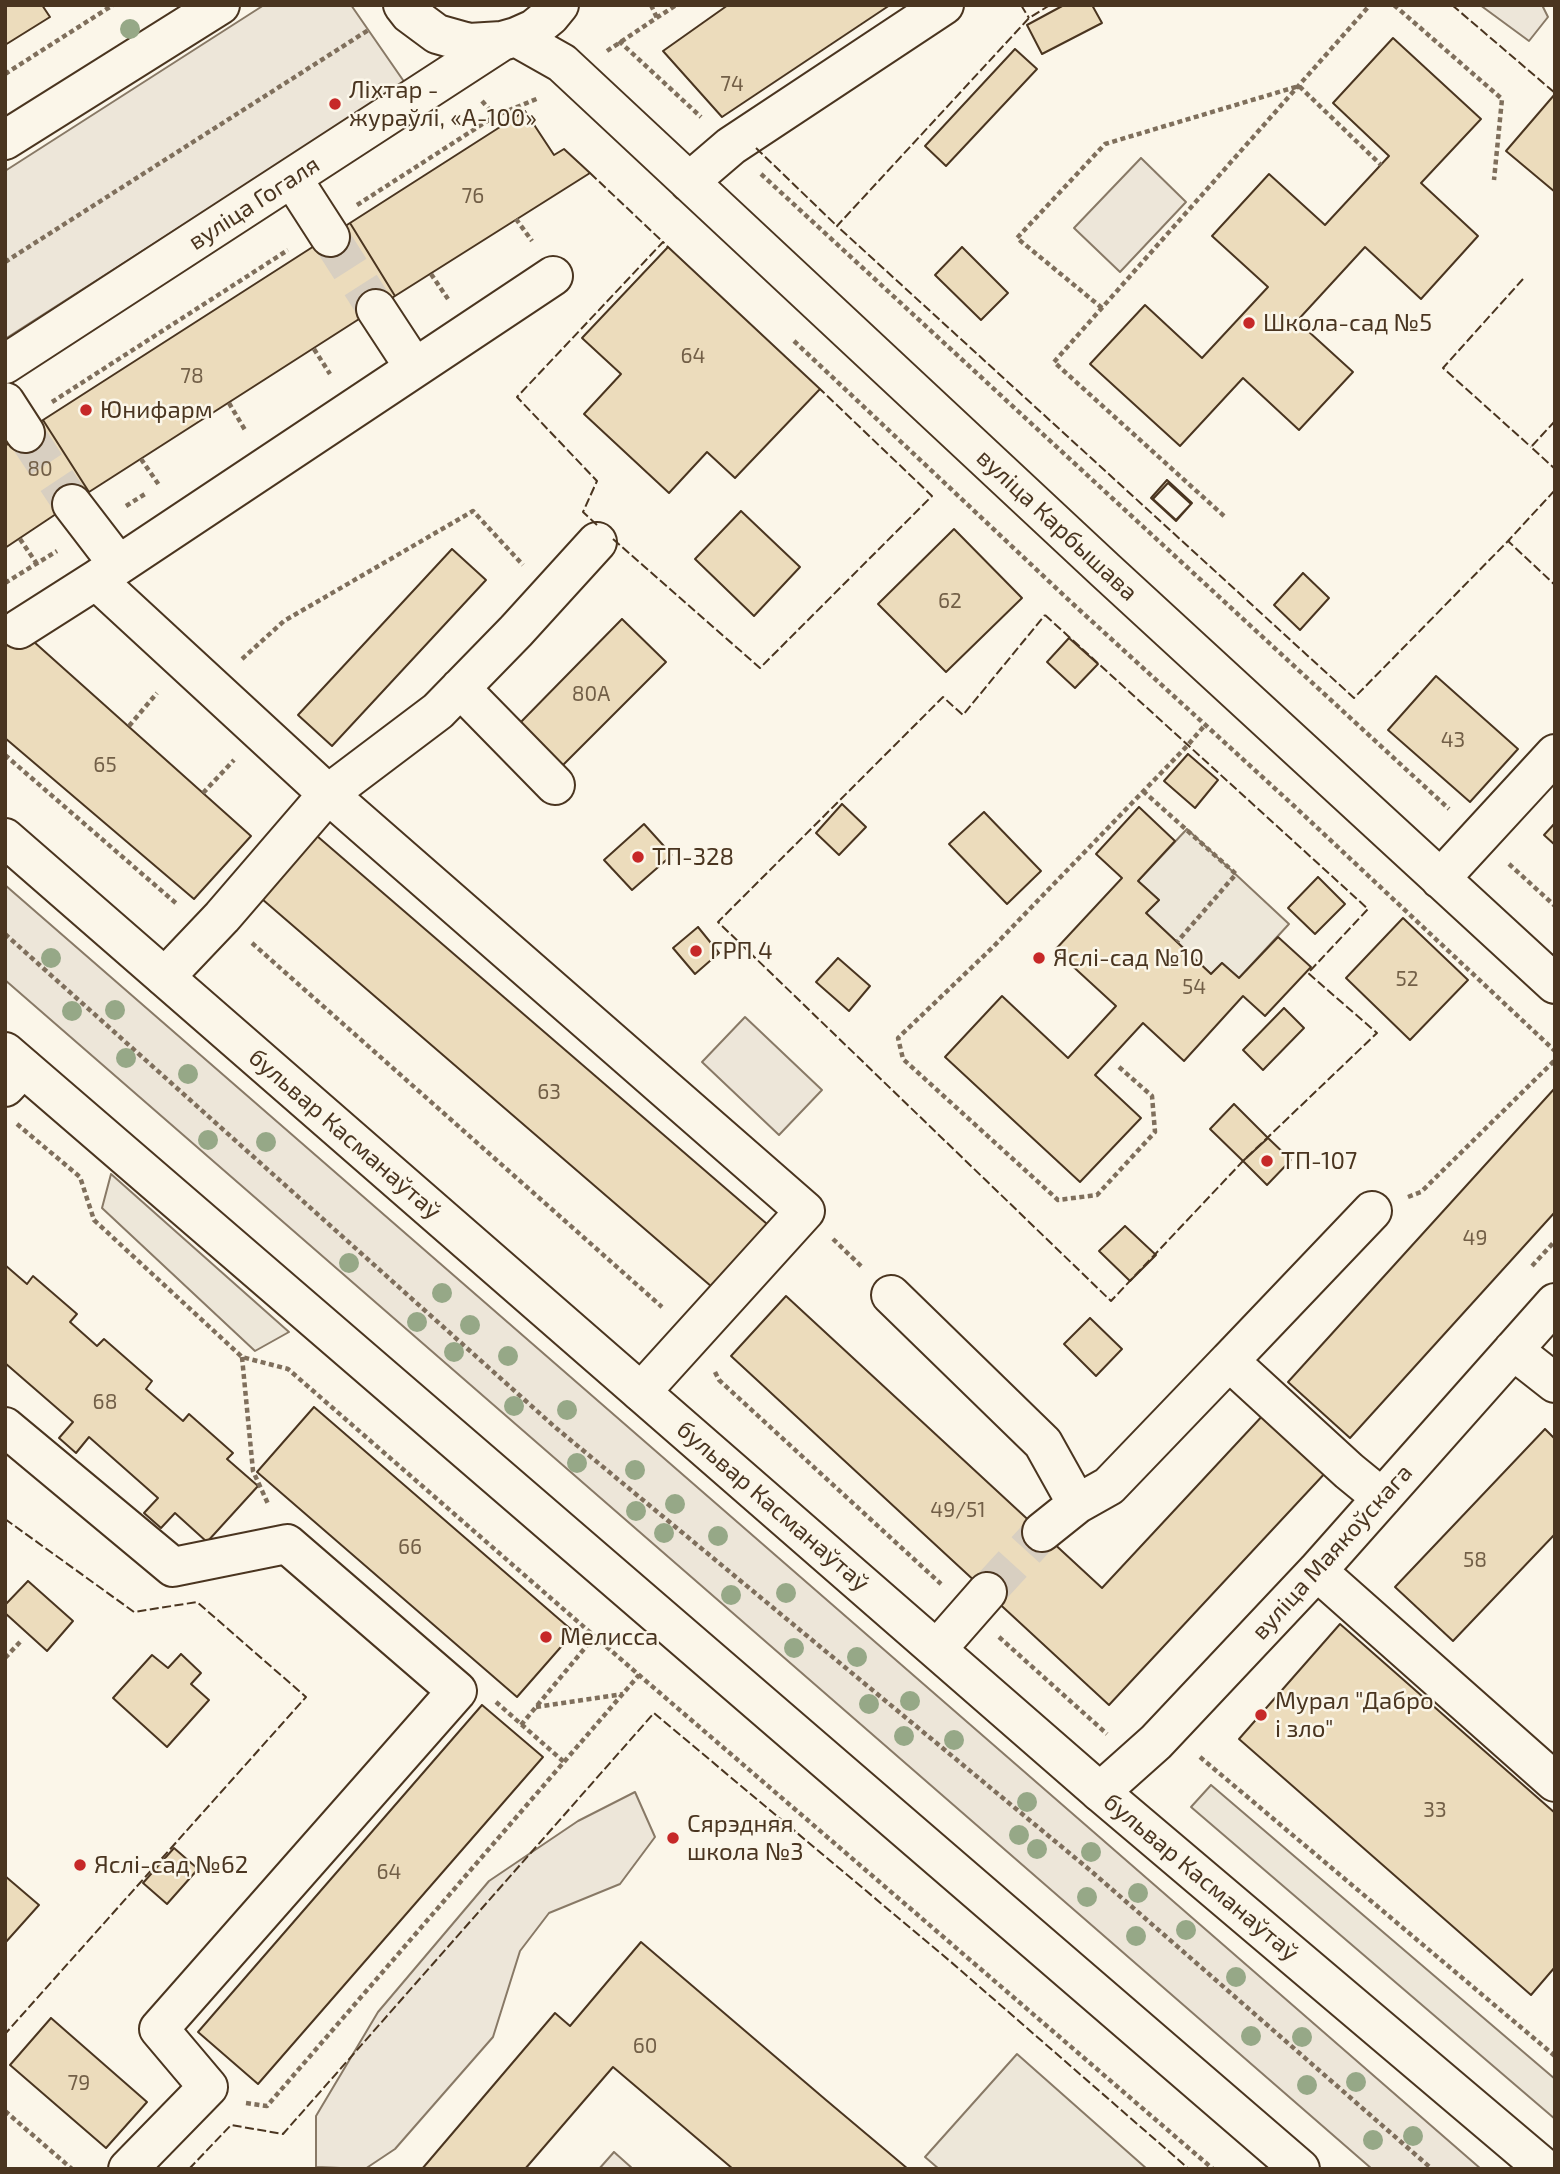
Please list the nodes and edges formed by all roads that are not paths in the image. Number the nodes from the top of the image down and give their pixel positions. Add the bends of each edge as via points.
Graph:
1 (220, 5) edge
2 (403, 5) edge
3 (944, 5) edge
4 (555, 11) edge
5 (509, 39) junction
6 (562, 63) junction
7 (5, 140) edge
8 (292, 178) junction
9 (689, 182) junction
10 (326, 232) tunnel mouth
11 (553, 276) dead end
12 (376, 309) tunnel mouth
13 (5, 364) edge
14 (414, 368) junction
15 (72, 504) tunnel mouth
16 (597, 542) dead end
17 (107, 572) junction
18 (19, 629) dead end
19 (460, 688) junction
20 (1555, 754) edge
21 (555, 785) dead end
22 (328, 794) junction
23 (5, 838) edge
24 (1440, 879) junction
25 (165, 977) junction
26 (1555, 984) edge
27 (11, 1069) edge
28 (1372, 1211) road end
29 (891, 1295) road end
30 (1555, 1303) edge
31 (1513, 1350) junction
32 (1229, 1361) junction
33 (1555, 1383) edge
34 (641, 1392) junction
35 (5, 1427) edge
36 (1382, 1498) junction
37 (1077, 1504) junction
38 (1042, 1532) tunnel mouth
39 (1317, 1571) junction
40 (979, 1602) tunnel mouth
41 (937, 1649) junction
42 (1555, 1782) edge
43 (1100, 1792) junction
44 (128, 2169) edge
45 (1300, 2169) edge
46 (1545, 2169) edge

1 - 7 main road
2 - 5 main road via 437,34 469,43
3 - 9 main road via 731,146
4 - 5 main road, вуліца Гогаля via 534,29
4 - 6 main road
5 - 6 main road, вуліца Карбышава
5 - 8 main road, вуліца Гогаля
6 - 9 main road, вуліца Карбышава
8 - 10 main road
8 - 13 main road, вуліца Гогаля
9 - 24 main road, вуліца Карбышава
11 - 14 main road
12 - 14 main road
14 - 17 main road
15 - 17 main road
16 - 19 main road
17 - 18 main road
17 - 22 main road via 211,687
19 - 21 main road
19 - 22 main road via 438,711
20 - 24 main road
22 - 25 main road
22 - 34 main road via 805,1211
23 - 25 main road, бульвар Касманаўтаў
24 - 26 main road, вуліца Карбышава
25 - 34 main road, бульвар Касманаўтаў
27 - 45 main road
28 - 32 main road
29 - 37 main road via 1043,1443
30 - 31 main road, вуліца Маякоўскага
31 - 33 main road
31 - 36 main road, вуліца Маякоўскага
32 - 36 main road
32 - 37 main road via 1109,1486
34 - 41 main road, бульвар Касманаўтаў
35 - 44 main road via 173,1567 287,1544 457,1691 159,2029 208,2087
36 - 39 main road, вуліца Маякоўскага
37 - 38 main road
39 - 42 main road
39 - 43 main road, вуліца Маякоўскага via 1156,1742
40 - 41 main road
41 - 43 main road, бульвар Касманаўтаў
43 - 46 main road, бульвар Касманаўтаў

